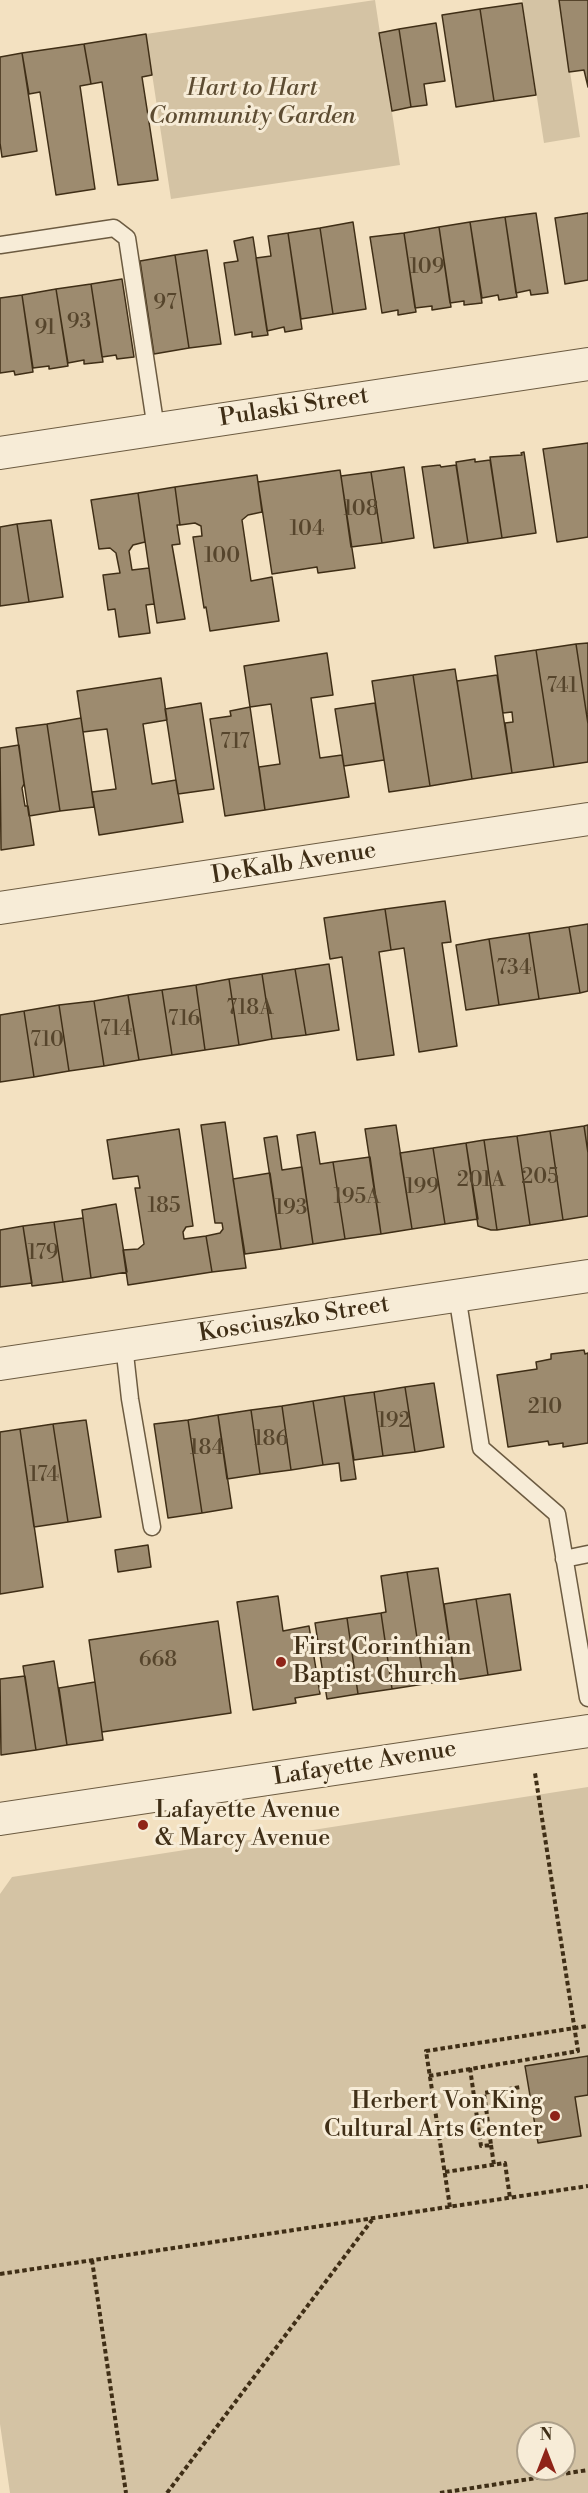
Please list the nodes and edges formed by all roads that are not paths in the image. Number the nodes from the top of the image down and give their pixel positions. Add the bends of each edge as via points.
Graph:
1 (0, 245) edge
2 (588, 364) edge
3 (156, 429) junction
4 (0, 453) edge
5 (588, 819) edge
6 (0, 908) edge
7 (588, 1275) edge
8 (458, 1296) junction
9 (124, 1345) junction
10 (0, 1364) edge
11 (152, 1527) dead end
12 (588, 1554) edge
13 (564, 1559) junction
14 (588, 1698) edge
15 (588, 1731) edge
16 (0, 1819) edge

1 - 3 lane via 114,228 127,238
2 - 3 street, Pulaski Street
3 - 4 street, Pulaski Street
5 - 6 street, DeKalb Avenue
7 - 8 street, Kosciuszko Street
8 - 9 street, Kosciuszko Street
8 - 13 lane via 481,1448 556,1514
9 - 10 street, Kosciuszko Street
9 - 11 lane
12 - 13 lane
13 - 14 lane
15 - 16 street, Lafayette Avenue

